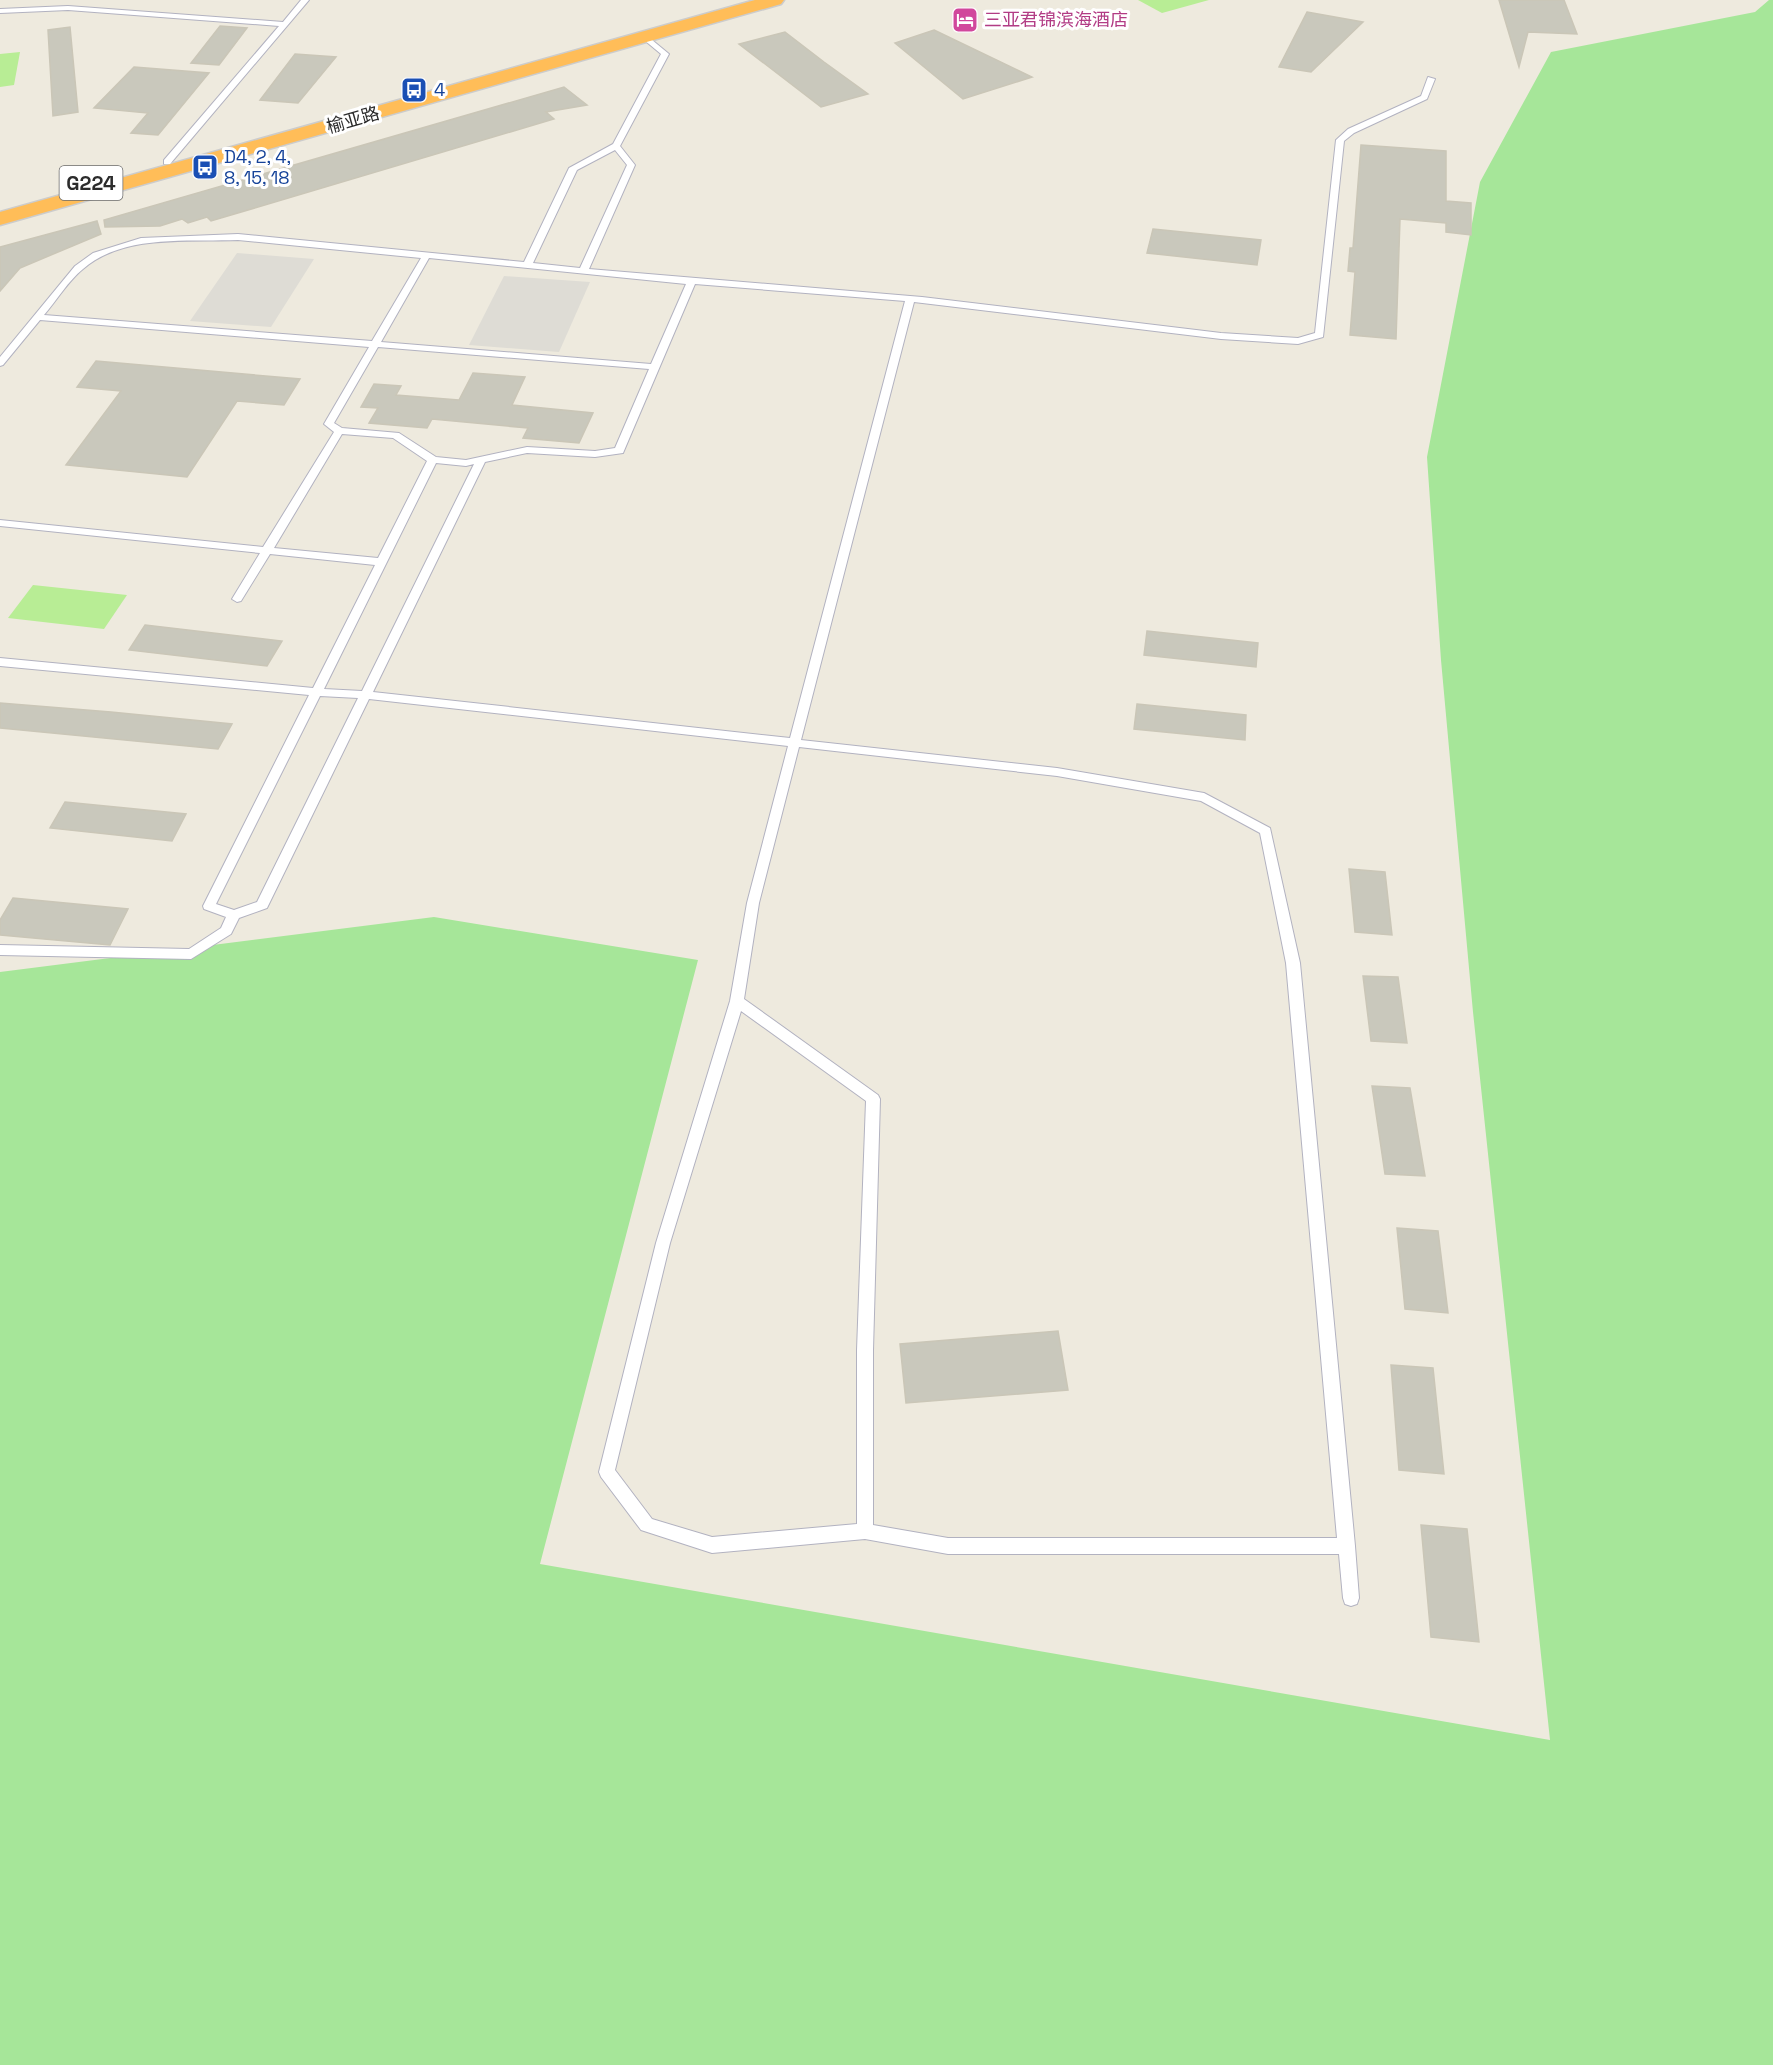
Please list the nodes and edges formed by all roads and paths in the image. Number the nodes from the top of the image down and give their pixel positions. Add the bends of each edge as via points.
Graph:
1 (305, 0) edge
2 (743, 0) edge
3 (775, 0) edge
4 (0, 11) edge
5 (284, 24) junction
6 (646, 37) junction
7 (1431, 79) dead end
8 (616, 146) junction
9 (167, 162) junction
10 (0, 209) edge
11 (0, 219) edge
12 (427, 255) junction
13 (527, 266) junction
14 (584, 269) junction
15 (692, 280) junction
16 (910, 299) junction
17 (37, 317) junction
18 (375, 345) junction
19 (0, 363) edge
20 (655, 368) junction
21 (339, 431) junction
22 (433, 460) junction
23 (481, 460) junction
24 (0, 523) edge
25 (266, 550) junction
26 (382, 562) junction
27 (237, 599) dead end
28 (0, 662) edge
29 (317, 692) junction
30 (365, 695) junction
31 (793, 744) junction
32 (234, 915) junction
33 (0, 950) edge
34 (737, 1001) junction
35 (865, 1531) junction
36 (1347, 1546) junction
37 (1351, 1598) dead end

1 - 5 lane
2 - 9 highway, 榆亚路 / G224
3 - 6 highway, 榆亚路 / G224
4 - 5 lane via 68,8
5 - 9 lane
6 - 8 lane via 665,54
6 - 11 highway, 榆亚路 / G224
7 - 16 lane via 1424,97 1340,140 1320,335 1298,341 1221,336
8 - 13 lane via 573,168
8 - 14 lane via 631,165
9 - 10 highway, 榆亚路 / G224
12 - 13 lane
12 - 17 lane via 238,237 141,241 96,255 78,268
12 - 18 lane
13 - 14 lane
14 - 15 lane
15 - 16 lane
15 - 20 lane
16 - 31 lane
17 - 18 lane
17 - 19 lane
18 - 20 lane
18 - 21 lane via 329,424
20 - 23 lane via 620,452 527,450
21 - 22 lane via 395,435
21 - 25 lane
22 - 23 lane
22 - 26 lane
23 - 30 lane
24 - 25 lane
25 - 26 lane
25 - 27 lane
26 - 29 lane
28 - 29 lane
29 - 30 lane
29 - 32 lane via 209,906
30 - 31 lane
30 - 32 lane via 262,905
31 - 34 lane via 753,903
31 - 36 lane via 1057,772 1204,796 1266,831 1293,963
32 - 33 lane via 226,932 191,954
34 - 35 lane via 873,1099 865,1350
34 - 35 lane via 663,1243 607,1472 647,1525 712,1545
35 - 36 lane via 948,1546
36 - 37 lane

